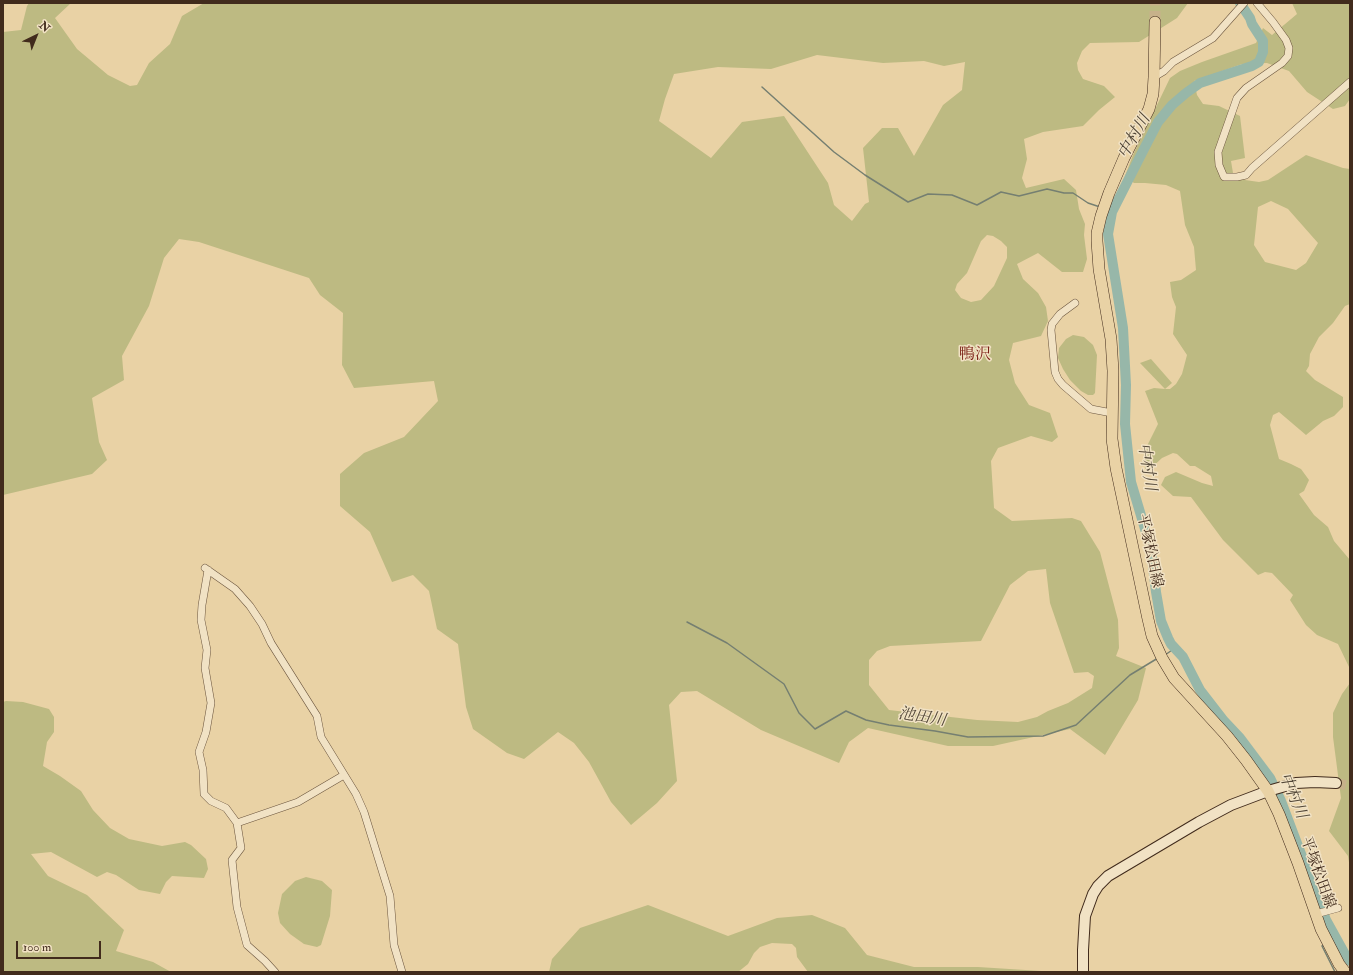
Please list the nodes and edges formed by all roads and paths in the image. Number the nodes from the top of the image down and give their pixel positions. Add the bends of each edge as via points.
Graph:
1 (1244, 3) edge
2 (1257, 3) edge
3 (1155, 22) tunnel mouth
4 (1154, 77) junction
5 (1350, 82) edge
6 (1075, 303) dead end
7 (1112, 413) junction
8 (344, 775) junction
9 (1336, 783) tunnel mouth
10 (1270, 790) junction
11 (237, 823) junction
12 (1338, 908) dead end
13 (1317, 914) junction
14 (275, 972) edge
15 (402, 972) edge
16 (1083, 972) edge
17 (1345, 972) edge

1 - 4 street via 1213,38 1173,62
2 - 5 street via 1286,40 1288,56 1237,98 1218,152 1219,165 1224,177 1246,175
3 - 4 main road, 平塚松田線
4 - 7 main road, 平塚松田線 via 1149,109 1111,187 1097,233 1098,262 1111,339
6 - 7 street via 1052,324 1055,372 1063,385 1091,409
7 - 10 main road, 平塚松田線 via 1116,468 1152,636 1174,678 1227,736
8 - 11 street via 298,802
8 - 11 street via 321,737 317,716 271,643 262,624 234,589 207,569 202,620 211,703 206,732 199,752 204,794 211,801 226,808
8 - 15 street via 364,812 390,896 394,945
9 - 10 street via 1295,784
10 - 13 main road, 平塚松田線
10 - 16 street via 1199,822 1108,876 1098,886 1085,916
11 - 14 street via 241,848 232,860 237,907 247,945
12 - 13 street
13 - 17 main road, 平塚松田線 via 1329,946

